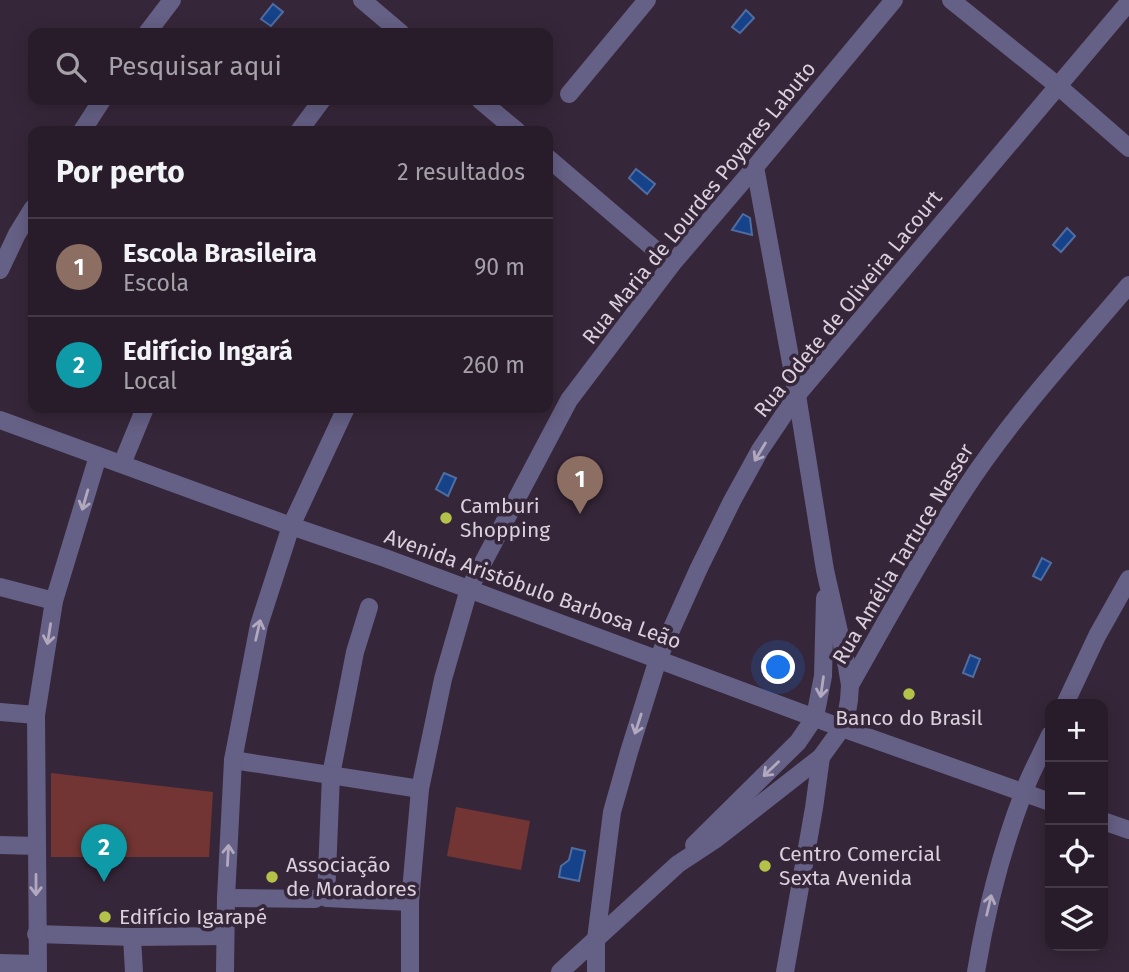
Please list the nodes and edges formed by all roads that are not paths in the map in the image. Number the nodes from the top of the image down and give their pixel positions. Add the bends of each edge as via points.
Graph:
1 (172, 0) edge
2 (362, 0) edge
3 (647, 0) edge
4 (894, 0) edge
5 (951, 0) edge
6 (1129, 2) edge
7 (151, 28) edge
8 (395, 28) edge
9 (1058, 86) junction
10 (569, 94) dead end
11 (99, 105) edge
12 (318, 105) edge
13 (486, 105) edge
14 (85, 126) edge
15 (303, 126) edge
16 (511, 126) edge
17 (1129, 148) edge
18 (553, 162) edge
19 (755, 167) junction
20 (28, 216) edge
21 (672, 264) junction
22 (0, 270) edge
23 (1129, 285) edge
24 (797, 395) junction
25 (143, 413) edge
26 (344, 413) edge
27 (0, 420) edge
28 (98, 456) junction
29 (122, 464) junction
30 (291, 526) junction
31 (825, 570) junction
32 (1129, 579) edge
33 (0, 587) edge
34 (469, 589) junction
35 (54, 601) junction
36 (369, 607) dead end
37 (659, 659) junction
38 (850, 685) junction
39 (1067, 699) edge
40 (0, 712) edge
41 (36, 715) junction
42 (815, 717) junction
43 (842, 728) junction
44 (1045, 746) edge
45 (821, 757) junction
46 (233, 760) junction
47 (331, 775) junction
48 (420, 789) junction
49 (1023, 792) junction
50 (1045, 800) edge
51 (1108, 823) edge
52 (1129, 830) edge
53 (0, 845) edge
54 (36, 846) junction
55 (678, 864) junction
56 (226, 898) junction
57 (315, 899) dead end
58 (410, 902) junction
59 (36, 934) junction
60 (225, 936) junction
61 (132, 937) junction
62 (596, 939) junction
63 (0, 963) edge
64 (38, 968) edge
65 (134, 972) edge
66 (225, 972) edge
67 (410, 972) edge
68 (560, 972) edge
69 (596, 972) edge
70 (785, 972) edge
71 (976, 972) edge

1 - 7 street
2 - 8 street
3 - 10 street
4 - 19 street, Rua Maria de Lourdes Poyares Labuto
5 - 9 street
6 - 9 street, Rua Odete de Oliveira Lacourt
9 - 17 street
9 - 24 street, Rua Odete de Oliveira Lacourt
11 - 14 street
12 - 15 street
13 - 16 street
18 - 21 street
19 - 21 street, Rua Maria de Lourdes Poyares Labuto
19 - 24 street
20 - 22 street
21 - 34 street, Rua Maria de Lourdes Poyares Labuto via 569,400
23 - 38 street, Rua Amélia Tartuce Nasser via 1001,438 964,491
24 - 31 street
24 -> 37 street, Rua Odete de Oliveira Lacourt via 732,501
25 - 29 street
26 - 30 street
27 - 28 street, Avenida Aristóbulo Barbosa Leão
28 - 29 street, Avenida Aristóbulo Barbosa Leão
28 -> 35 street
29 - 30 street, Avenida Aristóbulo Barbosa Leão
30 - 34 street, Avenida Aristóbulo Barbosa Leão
46 -> 30 street via 259,625
31 - 38 street
31 -> 42 street via 823,676
32 - 39 street
33 - 35 street
34 - 37 street, Avenida Aristóbulo Barbosa Leão
34 - 48 street, Rua Maria de Lourdes Poyares Labuto via 443,679
35 -> 41 street
36 - 47 street via 355,652
37 - 42 street, Avenida Aristóbulo Barbosa Leão
37 -> 62 street, Rua Odete de Oliveira Lacourt via 612,812
38 - 43 street
40 - 41 street
41 - 54 street
42 - 43 street, Avenida Aristóbulo Barbosa Leão
42 -> 55 street via 798,742
43 - 45 street
43 - 49 street, Avenida Aristóbulo Barbosa Leão
44 - 49 street
45 - 55 street
45 - 70 street
46 - 47 street
56 -> 46 street
47 - 48 street
47 - 58 street via 326,898
48 - 58 street, Rua Maria de Lourdes Poyares Labuto
49 - 50 street, Avenida Aristóbulo Barbosa Leão
71 -> 49 street via 997,868
51 - 52 street
53 - 54 street
54 -> 59 street
55 - 62 street
56 - 57 street
56 - 60 street
58 - 67 street, Rua Maria de Lourdes Poyares Labuto
59 - 61 street
59 - 64 street
60 - 61 street
60 - 66 street
61 - 65 street
62 - 68 street
62 - 69 street, Rua Odete de Oliveira Lacourt
63 - 64 street

